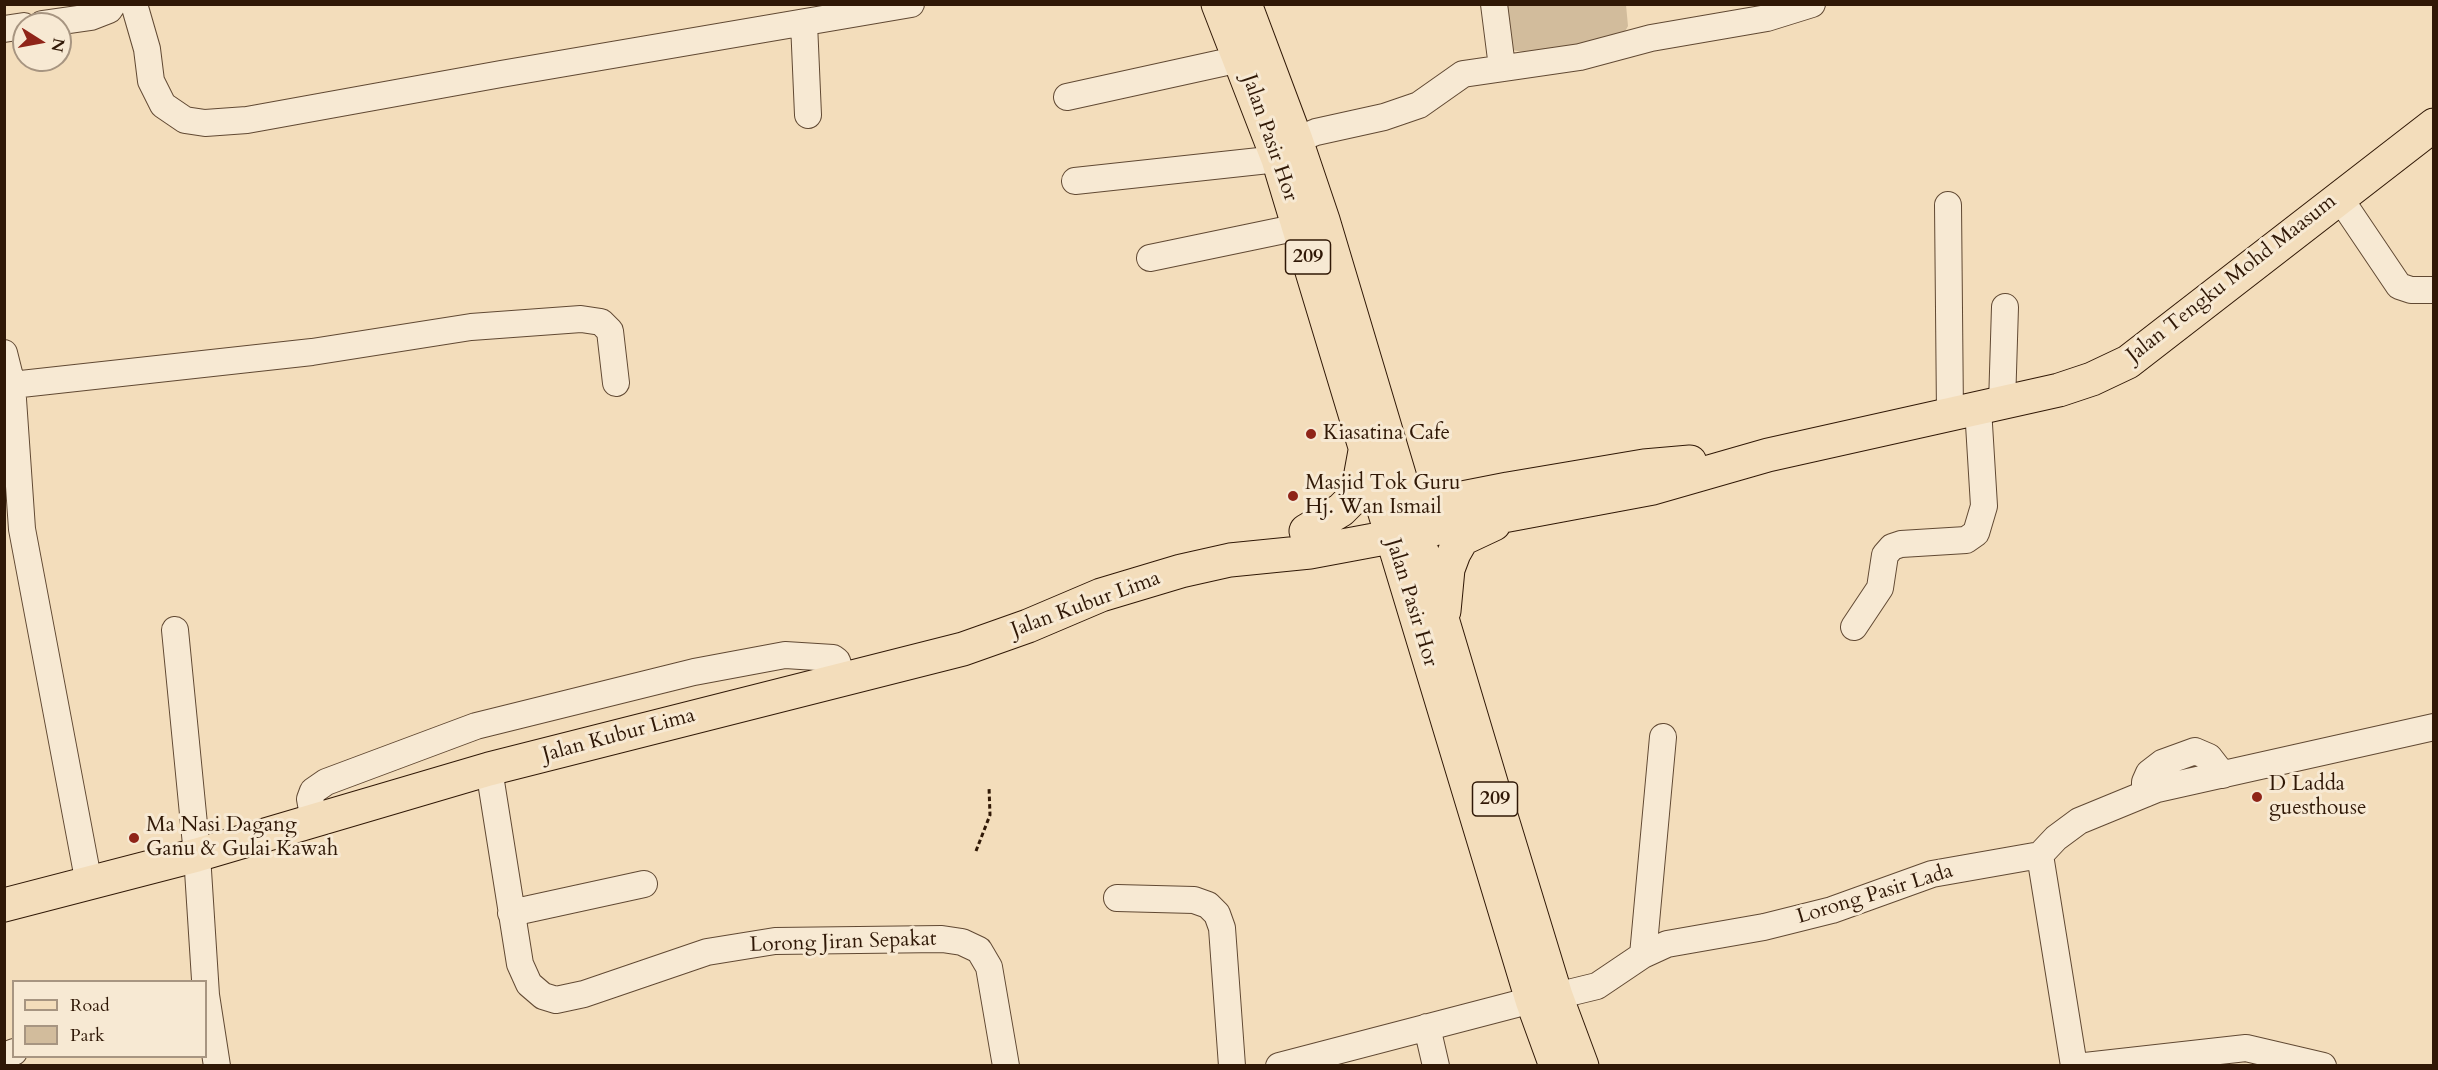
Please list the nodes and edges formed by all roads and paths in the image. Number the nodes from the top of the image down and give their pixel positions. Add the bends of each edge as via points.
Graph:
1 (113, 4) edge
2 (134, 4) edge
3 (910, 4) edge
4 (1218, 4) edge
5 (1245, 4) edge
6 (1494, 4) edge
7 (1812, 4) edge
8 (72, 20) edge
9 (804, 22) junction
10 (1240, 58) junction
11 (1502, 67) junction
12 (1067, 97) dead end
13 (808, 115) dead end
14 (2433, 125) edge
15 (1287, 150) junction
16 (1075, 180) dead end
17 (2339, 196) junction
18 (1947, 205) dead end
19 (1299, 227) junction
20 (1150, 258) dead end
21 (2431, 293) edge
22 (2005, 308) dead end
23 (4, 353) edge
24 (616, 383) dead end
25 (12, 385) junction
26 (1977, 409) junction
27 (1376, 441) junction
28 (1514, 500) junction
29 (1399, 521) junction
30 (14, 531) edge
31 (1308, 541) junction
32 (1428, 619) junction
33 (1854, 627) dead end
34 (175, 630) dead end
35 (843, 679) junction
36 (2433, 727) edge
37 (1663, 737) dead end
38 (489, 769) junction
39 (989, 787) dead end
40 (314, 821) junction
41 (976, 851) dead end
42 (197, 855) junction
43 (2040, 855) junction
44 (89, 884) junction
45 (644, 884) dead end
46 (1117, 898) dead end
47 (4, 905) edge
48 (511, 913) junction
49 (1643, 955) junction
50 (205, 980) edge
51 (1544, 998) junction
52 (207, 1001) edge
53 (1427, 1028) junction
54 (218, 1065) edge
55 (1006, 1065) edge
56 (1232, 1065) edge
57 (1279, 1065) edge
58 (1436, 1065) edge
59 (1556, 1065) edge
60 (1582, 1065) edge
61 (2074, 1065) edge
62 (2085, 1065) edge
63 (2323, 1065) edge

1 - 8 street via 109,10 91,17
2 - 9 street via 151,81 163,105 185,120 205,123 247,120
3 - 9 street
4 - 10 main road, Jalan Pasir Hor / 209
5 - 15 main road, Jalan Pasir Hor / 209
6 - 11 street
7 - 11 street via 1767,18 1651,38 1580,57
9 - 13 street
10 - 12 street
10 - 15 main road, Jalan Pasir Hor / 209
11 - 15 street via 1463,74 1419,105 1316,132
14 - 17 main road, Jalan Tengku Mohd Maasum
15 - 16 street
15 - 19 main road, Jalan Pasir Hor / 209
15 - 27 main road, Jalan Pasir Hor / 209
17 - 21 street via 2399,286
17 - 26 main road, Jalan Tengku Mohd Maasum via 2128,362 2092,379
18 - 26 street
19 - 20 street
19 - 27 main road, Jalan Pasir Hor / 209
22 - 26 street
23 - 25 street
24 - 25 street via 610,331 601,322 581,319 471,327 312,352
25 - 30 street
26 - 28 main road, Jalan Tengku Mohd Maasum via 1768,455 1653,488
26 - 33 street via 1984,506 1976,533 1966,540 1892,547 1885,555 1880,588
27 - 28 main road via 1405,459 1429,481
27 - 29 main road, Jalan Pasir Hor / 209
27 - 31 main road via 1352,499
28 - 29 main road, Jalan Tengku Mohd Maasum
28 - 32 main road via 1462,539
29 - 31 main road, Jalan Kubur Lima
29 - 32 main road, Jalan Pasir Hor / 209
30 - 44 street
31 - 32 main road via 1357,553 1372,561
31 - 35 main road, Jalan Kubur Lima via 1181,571 1101,595 963,649
32 - 51 main road, Jalan Pasir Hor / 209
34 - 42 street
35 - 38 main road, Jalan Kubur Lima
35 - 40 street via 833,658 785,655 694,672 476,726 326,782 313,791 310,799
36 - 43 street via 2145,794 2079,821
37 - 49 street
38 - 40 main road, Jalan Kubur Lima
38 - 48 street, Lorong Jiran Sepakat
39 - 41 path via 990,815
40 - 42 main road, Jalan Kubur Lima
42 - 44 main road, Jalan Kubur Lima
42 - 50 street
43 - 49 street, Lorong Pasir Lada via 1932,874 1832,910 1667,944
43 - 61 street
44 - 47 main road, Jalan Kubur Lima
45 - 48 street
46 - 56 street via 1194,900 1208,905 1217,914
48 - 55 street, Lorong Jiran Sepakat via 520,963 529,984 543,996 556,1000 601,989 707,952 775,941 962,942 979,950 989,967
49 - 51 street, Lorong Pasir Lada via 1597,986
51 - 53 street, Lorong Pasir Lada
51 - 59 main road, Jalan Pasir Hor / 209
51 - 60 main road, Jalan Pasir Hor / 209
52 - 54 street
53 - 57 street, Lorong Pasir Lada
53 - 58 street
62 - 63 street via 2246,1048

